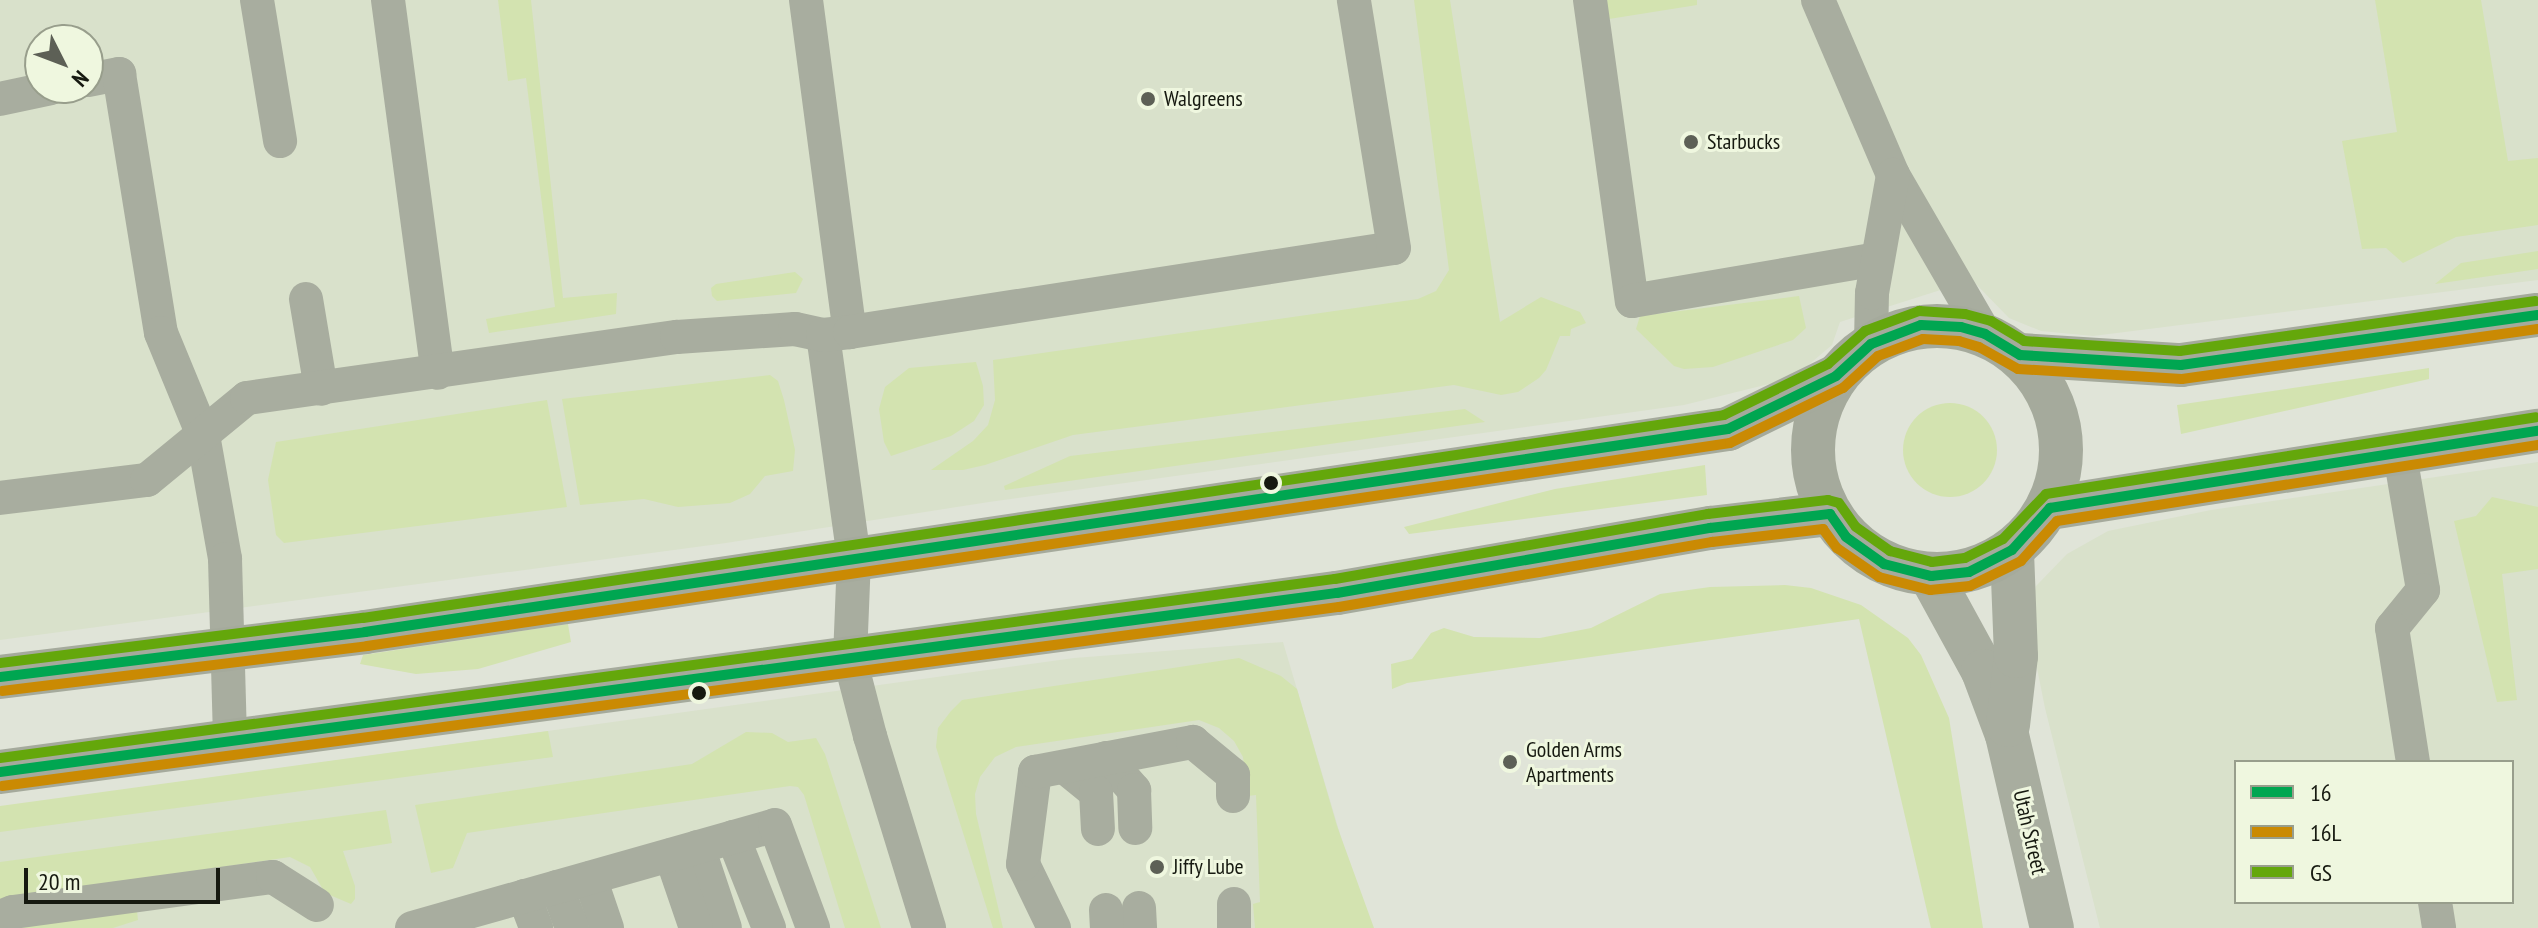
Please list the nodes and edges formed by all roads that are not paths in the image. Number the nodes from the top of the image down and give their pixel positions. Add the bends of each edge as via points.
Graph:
1 (257, 0) edge
2 (388, 0) edge
3 (806, 0) edge
4 (1354, 0) edge
5 (1590, 0) edge
6 (1818, 0) edge
7 (104, 77) edge
8 (24, 94) edge
9 (0, 99) edge
10 (280, 141) dead end
11 (1893, 175) junction
12 (1877, 259) junction
13 (306, 299) dead end
14 (2538, 315) edge
15 (836, 334) junction
16 (1871, 344) junction
17 (2002, 344) junction
18 (438, 373) junction
19 (1836, 376) junction
20 (321, 389) junction
21 (2538, 431) edge
22 (203, 435) junction
23 (2400, 455) junction
24 (0, 498) edge
25 (2050, 508) junction
26 (1830, 514) junction
27 (2012, 550) junction
28 (854, 558) junction
29 (1931, 576) junction
30 (227, 649) junction
31 (850, 659) junction
32 (0, 677) edge
33 (2007, 735) junction
34 (230, 741) junction
35 (1106, 758) junction
36 (2413, 760) edge
37 (1066, 768) junction
38 (0, 772) edge
39 (1233, 796) dead end
40 (1135, 828) dead end
41 (1098, 829) dead end
42 (733, 837) junction
43 (684, 851) junction
44 (590, 878) junction
45 (557, 887) junction
46 (524, 896) junction
47 (2435, 904) edge
48 (317, 905) dead end
49 (0, 917) edge
50 (493, 917) edge
51 (412, 928) edge
52 (536, 928) edge
53 (572, 928) edge
54 (607, 928) edge
55 (696, 928) edge
56 (725, 928) edge
57 (769, 928) edge
58 (813, 928) edge
59 (929, 928) edge
60 (1054, 928) edge
61 (2052, 928) edge
62 (2439, 928) edge

1 - 10 lane
2 - 18 lane
3 - 15 lane
4 - 15 lane via 1394,248
5 - 12 lane via 1632,301
6 - 11 lane
7 - 22 lane via 119,74 161,333
8 - 9 lane
11 - 12 lane
11 - 17 lane
12 - 16 lane
13 - 20 lane
14 - 17 main road via 2181,365
15 - 18 lane via 795,329 677,337
15 - 28 lane
16 - 17 main road via 1921,325 1961,327
16 - 19 main road
17 - 25 main road via 2051,396 2062,439
18 - 20 lane
19 - 26 main road via 1818,414 1815,474
19 - 28 main road via 1728,429
20 - 22 lane via 247,398
21 - 23 main road
22 - 24 lane via 147,480
22 - 30 lane via 225,559
23 - 25 main road
23 - 36 lane via 2423,590 2392,628
25 - 27 main road
26 - 29 main road via 1846,537 1884,564
26 - 31 main road via 1710,528 1337,593
27 - 29 main road via 1969,572
27 - 33 street, Utah Street via 2016,656
28 - 30 main road
28 - 31 lane
29 - 33 street, Utah Street via 1983,671
30 - 32 main road
30 - 34 lane
31 - 34 main road
31 - 59 lane
33 - 61 street, Utah Street
34 - 38 main road
35 - 37 lane
35 - 39 lane via 1193,742 1233,775
35 - 40 lane via 1134,790
37 - 41 lane via 1096,792
37 - 60 lane via 1035,772 1023,864
42 - 43 lane
42 - 57 lane
42 - 58 lane via 775,825
43 - 44 lane
43 - 55 lane
43 - 56 lane
44 - 45 lane
44 - 54 lane
45 - 46 lane
45 - 53 lane
46 - 50 lane
46 - 52 lane
47 - 62 lane
48 - 49 lane via 273,877
50 - 51 lane

